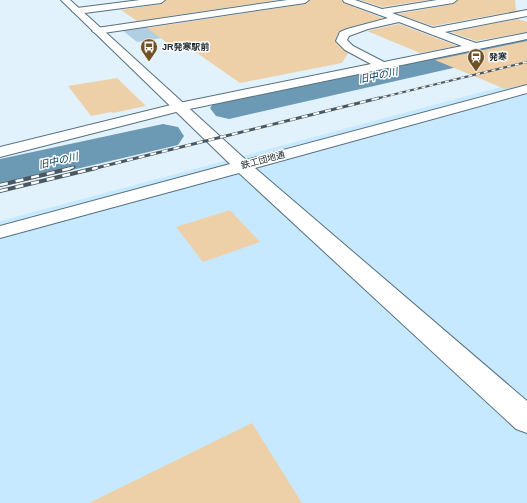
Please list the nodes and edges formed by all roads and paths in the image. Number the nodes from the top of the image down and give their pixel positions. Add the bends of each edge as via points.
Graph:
1 (161, 0) edge
2 (305, 0) edge
3 (347, 0) edge
4 (453, 0) edge
5 (71, 5) edge
6 (382, 12) junction
7 (527, 13) edge
8 (401, 19) junction
9 (97, 30) junction
10 (433, 31) junction
11 (527, 36) edge
12 (476, 47) junction
13 (383, 66) junction
14 (527, 89) edge
15 (179, 107) junction
16 (0, 152) edge
17 (242, 166) junction
18 (0, 232) edge
19 (527, 420) edge

1 - 5 street
2 - 9 street
3 - 6 street
4 - 6 street
5 - 9 street
6 - 8 street
7 - 10 street
8 - 10 street
8 - 13 street via 353,30 344,34 341,41
9 - 15 street
10 - 12 street
11 - 12 street
12 - 13 street
13 - 15 street
14 - 17 street, 鉄工団地通
15 - 16 street
15 - 17 street
17 - 18 street, 鉄工団地通
17 - 19 street

